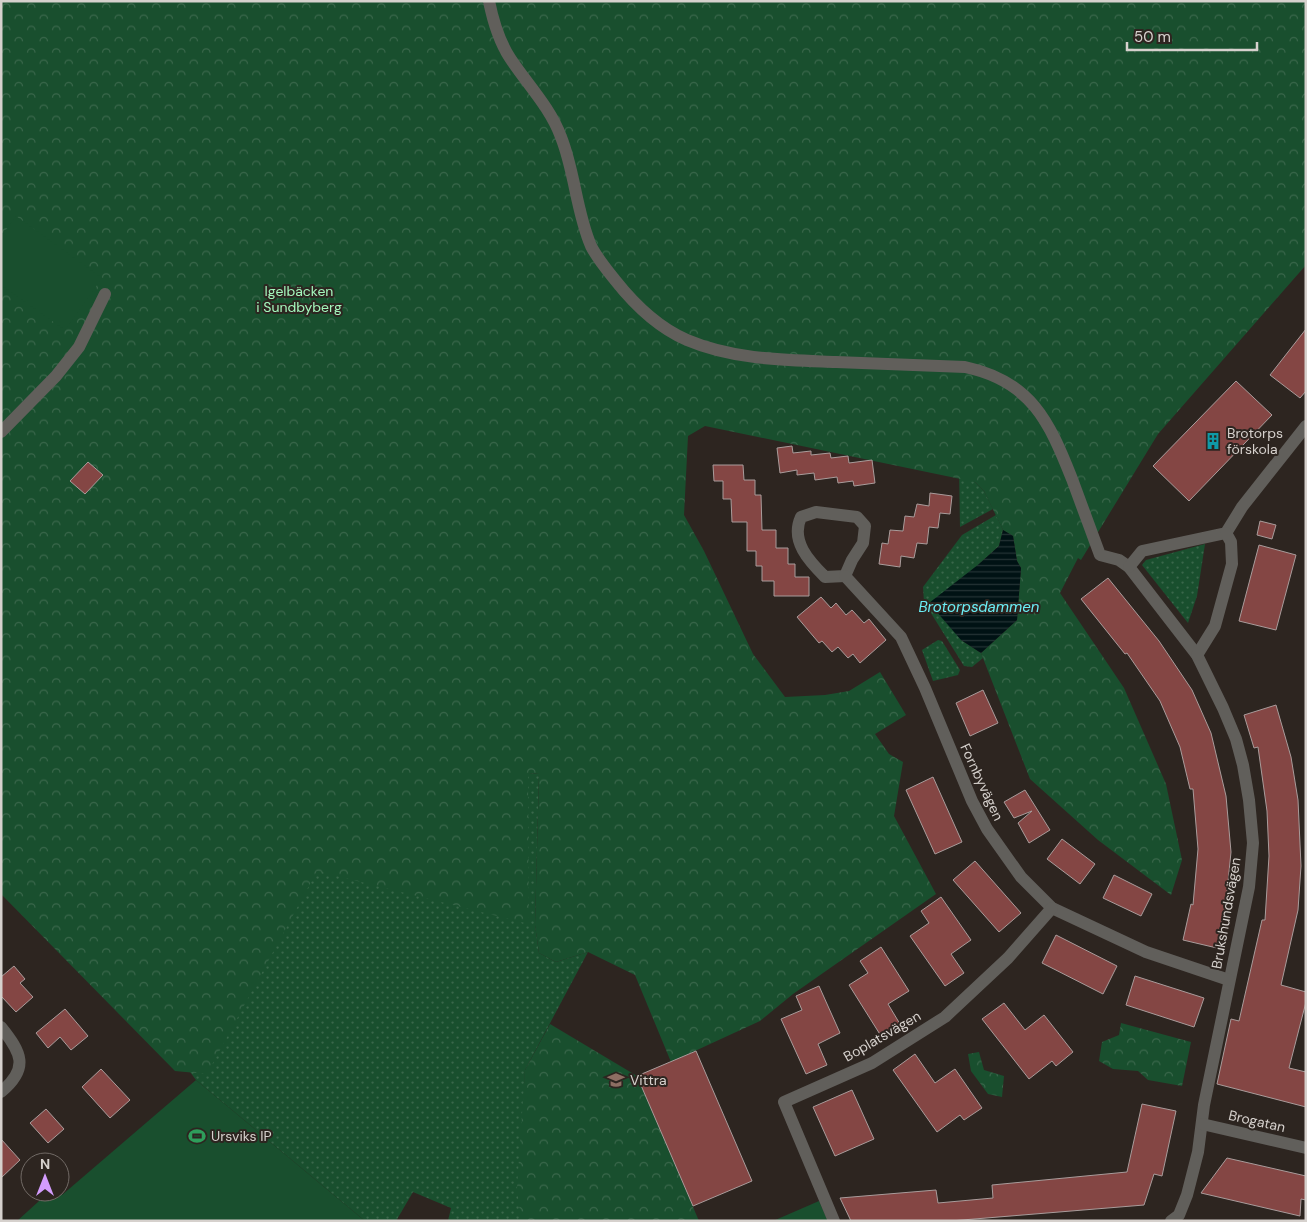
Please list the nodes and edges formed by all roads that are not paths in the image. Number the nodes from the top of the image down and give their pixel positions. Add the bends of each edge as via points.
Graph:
1 (489, 1) edge
2 (105, 294) dead end
3 (1306, 426) edge
4 (1, 432) edge
5 (1226, 533) junction
6 (1129, 567) junction
7 (845, 576) junction
8 (1197, 655) junction
9 (1052, 908) junction
10 (1229, 980) junction
11 (1, 1026) edge
12 (1, 1092) edge
13 (1202, 1124) junction
14 (1306, 1148) edge
15 (834, 1221) edge
16 (1171, 1221) edge

1 - 6 street via 509,57 556,122 592,248 634,302 654,320 686,340 734,354 807,361 965,367 1001,379 1018,389 1047,422 1100,555 1119,560
2 - 4 street via 79,347 56,376
3 - 5 street via 1242,507
5 - 6 street via 1142,551
5 - 8 street via 1231,542 1232,564 1215,626
6 - 8 street, Brukshundsvägen
7 - 7 street via 863,543 865,526 857,517 833,513 816,512 801,517 797,533 809,561 825,577
7 - 9 street, Fornbyvägen via 901,637 987,829 1021,877
8 - 10 street, Brukshundsvägen via 1236,739 1249,800 1253,843 1249,887
9 - 10 street, Fornbyvägen via 1146,952
9 - 15 street, Boplatsvägen via 1008,958 945,1016 872,1063 784,1102
10 - 13 street, Brukshundsvägen
11 - 12 street via 20,1054 20,1067 10,1085
13 - 14 street, Brogatan
13 - 16 street via 1187,1194 1179,1214

